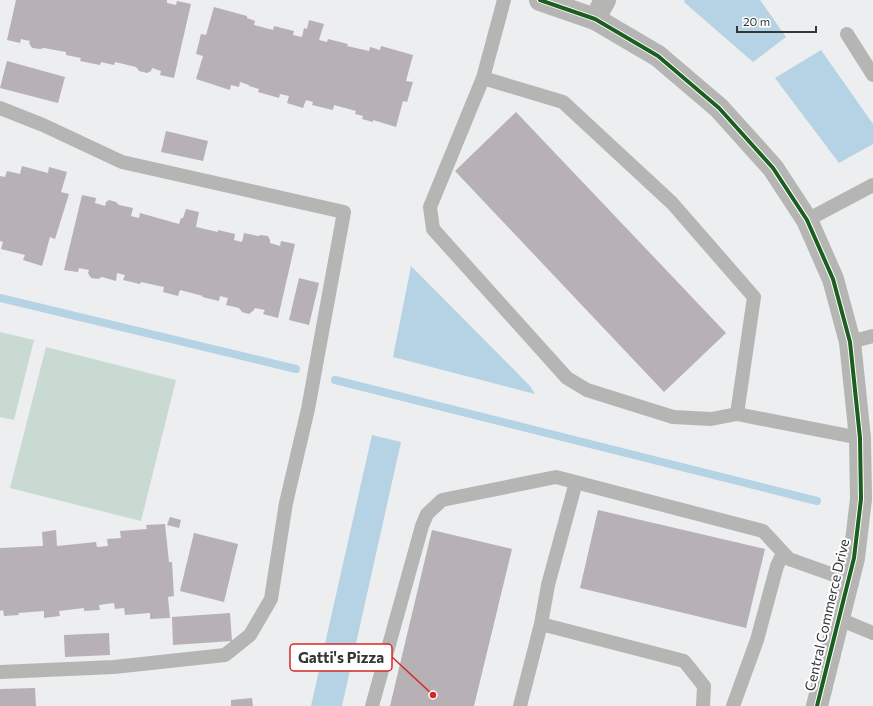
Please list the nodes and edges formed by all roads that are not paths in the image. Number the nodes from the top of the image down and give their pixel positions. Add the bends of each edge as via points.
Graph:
1 (504, 0) edge
2 (540, 0) edge
3 (600, 10) edge
4 (847, 34) dead end
5 (873, 75) edge
6 (483, 78) junction
7 (0, 108) edge
8 (873, 185) edge
9 (807, 220) junction
10 (873, 336) edge
11 (850, 342) junction
12 (737, 414) junction
13 (860, 438) junction
14 (576, 482) junction
15 (784, 553) junction
16 (848, 580) junction
17 (839, 619) junction
18 (541, 624) junction
19 (873, 634) edge
20 (0, 672) edge
21 (372, 706) edge
22 (520, 706) edge
23 (703, 706) edge
24 (733, 706) edge
25 (817, 706) edge

1 - 6 lane
2 - 3 street, Central Commerce Drive
3 - 9 street, Central Commerce Drive via 719,108 773,168
4 - 5 lane
6 - 12 lane via 563,102 672,203 754,297
6 - 12 lane via 430,207 433,229 567,378 587,390 673,417 711,419
7 - 20 lane via 122,162 344,212 308,408 286,503 271,599 250,635 225,655 114,667
8 - 9 lane
9 - 11 street, Central Commerce Drive via 833,279
10 - 11 lane
11 - 13 street, Central Commerce Drive
12 - 13 lane
13 - 16 street, Central Commerce Drive via 861,500 854,558
14 - 15 lane via 763,531
14 - 18 lane via 548,585
14 - 21 lane via 556,477 442,500 427,514
15 - 16 lane via 789,559
15 - 24 lane via 777,566 757,640
16 - 17 street, Central Commerce Drive
17 - 19 lane
17 - 25 street, Central Commerce Drive
18 - 22 lane
18 - 23 lane via 684,661 704,686

